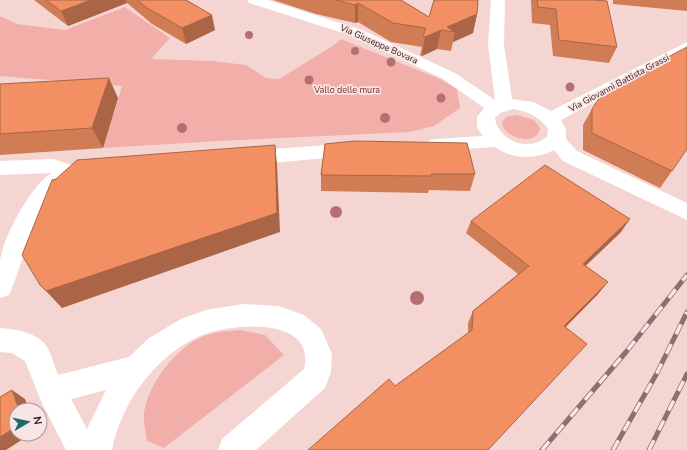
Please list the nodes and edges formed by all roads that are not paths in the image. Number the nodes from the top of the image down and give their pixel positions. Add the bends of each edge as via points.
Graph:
1 (254, 0) edge
2 (498, 0) edge
3 (687, 47) edge
4 (495, 110) junction
5 (550, 118) junction
6 (556, 140) junction
7 (498, 141) junction
8 (367, 149) edge
9 (229, 159) edge
10 (114, 167) edge
11 (0, 168) edge
12 (72, 172) junction
13 (687, 212) edge
14 (0, 288) edge
15 (0, 340) edge
16 (137, 368) junction
17 (51, 391) junction
18 (82, 450) edge
19 (96, 450) edge
20 (233, 450) edge

1 - 4 street, Via Giuseppe Bovara via 357,33 449,76
2 - 4 street
3 - 5 street, Via Giovanni Battista Grassi
4 - 5 street via 524,105
4 - 7 street via 486,129
4 - 7 street via 459,133 420,145
5 - 6 street via 557,129
6 - 7 street via 544,148 526,151
6 - 13 street via 570,156
8 - 9 street
10 - 12 street
11 - 12 street via 53,166
12 - 14 street via 54,181 33,206
15 - 17 street via 16,341 35,352
16 - 17 street
16 - 19 street via 118,392 103,424
16 - 20 street via 156,349 178,334 218,318 250,315 272,317 306,331 314,340 318,353 319,370 315,378
17 - 18 street

